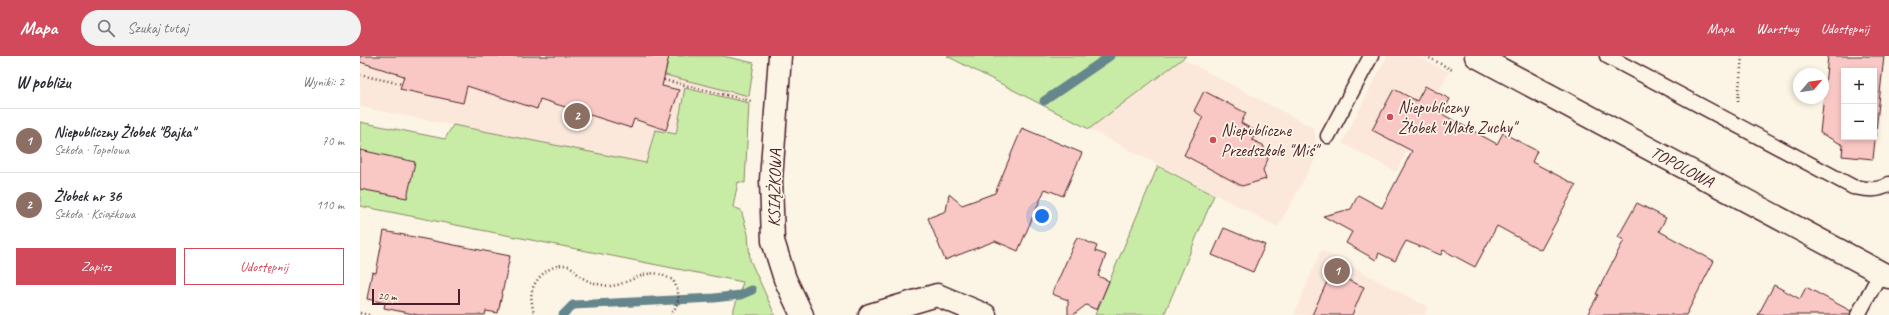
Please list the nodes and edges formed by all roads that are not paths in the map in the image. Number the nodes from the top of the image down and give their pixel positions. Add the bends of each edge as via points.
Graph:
1 (780, 56) edge
2 (1371, 56) edge
3 (1476, 56) edge
4 (1607, 56) edge
5 (1328, 136) dead end
6 (1889, 184) edge
7 (1885, 274) edge
8 (802, 315) edge
9 (870, 315) edge
10 (985, 315) edge
11 (1858, 315) edge

1 - 8 street, KSIĄŻKOWA via 771,180 773,241 785,279
2 - 5 lane
3 - 7 street, TOPOLOWA
4 - 6 lane via 1853,187 1870,190
7 - 11 lane
9 - 10 street via 938,295

